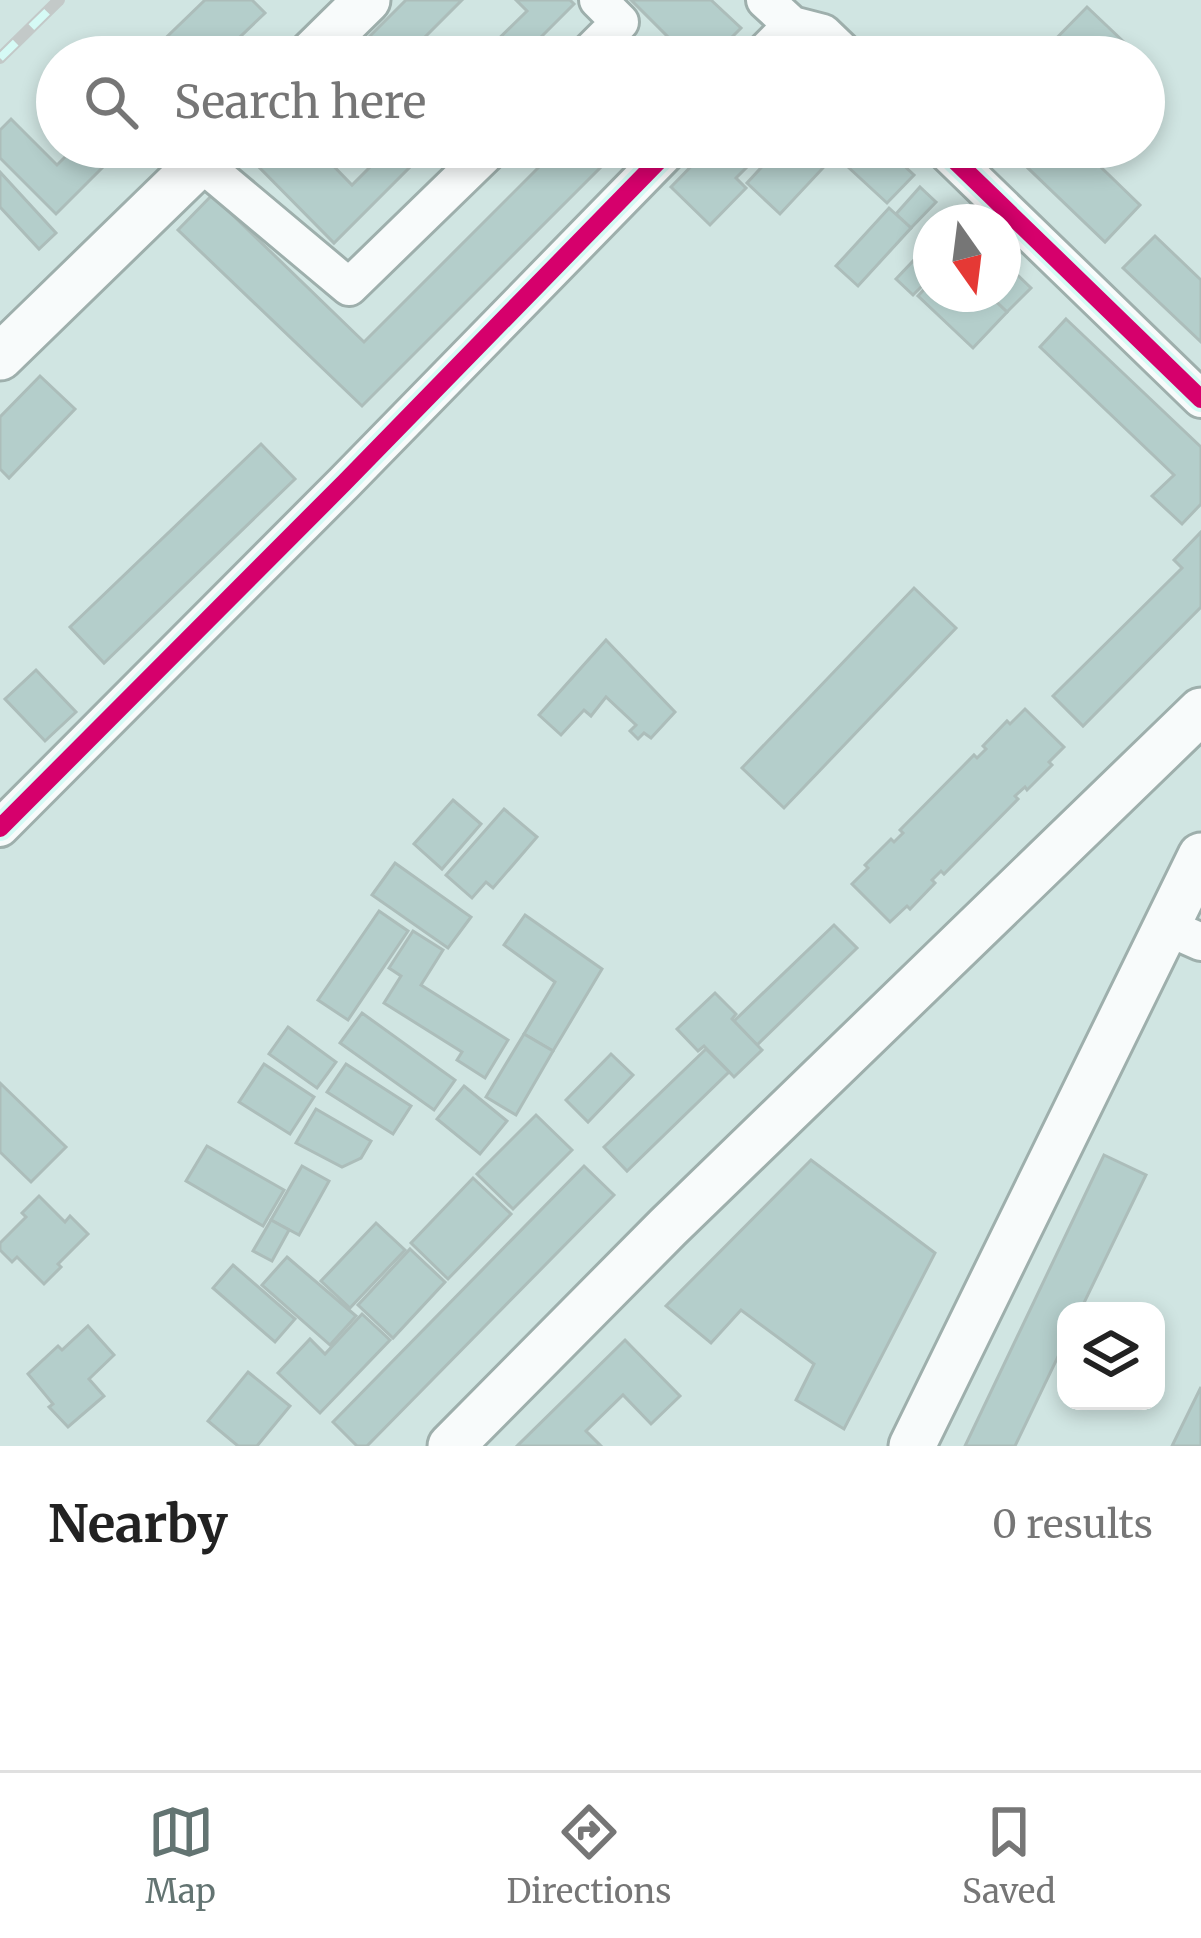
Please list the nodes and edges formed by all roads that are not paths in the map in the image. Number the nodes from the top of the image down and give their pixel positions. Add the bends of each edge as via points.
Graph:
1 (368, 0) edge
2 (598, 0) edge
3 (778, 12) edge
4 (331, 36) edge
5 (606, 36) edge
6 (826, 36) edge
7 (195, 168) edge
8 (222, 168) edge
9 (471, 168) edge
10 (651, 168) edge
11 (963, 168) edge
12 (0, 357) edge
13 (1201, 399) edge
14 (1201, 711) edge
15 (0, 828) edge
16 (1201, 856) edge
17 (1184, 934) edge
18 (451, 1446) edge
19 (912, 1446) edge

1 - 4 main road
2 - 5 street via 620,22
3 - 6 street
7 - 12 main road
8 - 9 street via 349,287
10 - 15 street
11 - 13 street
14 - 18 main road
16 - 17 main road
17 - 19 main road

